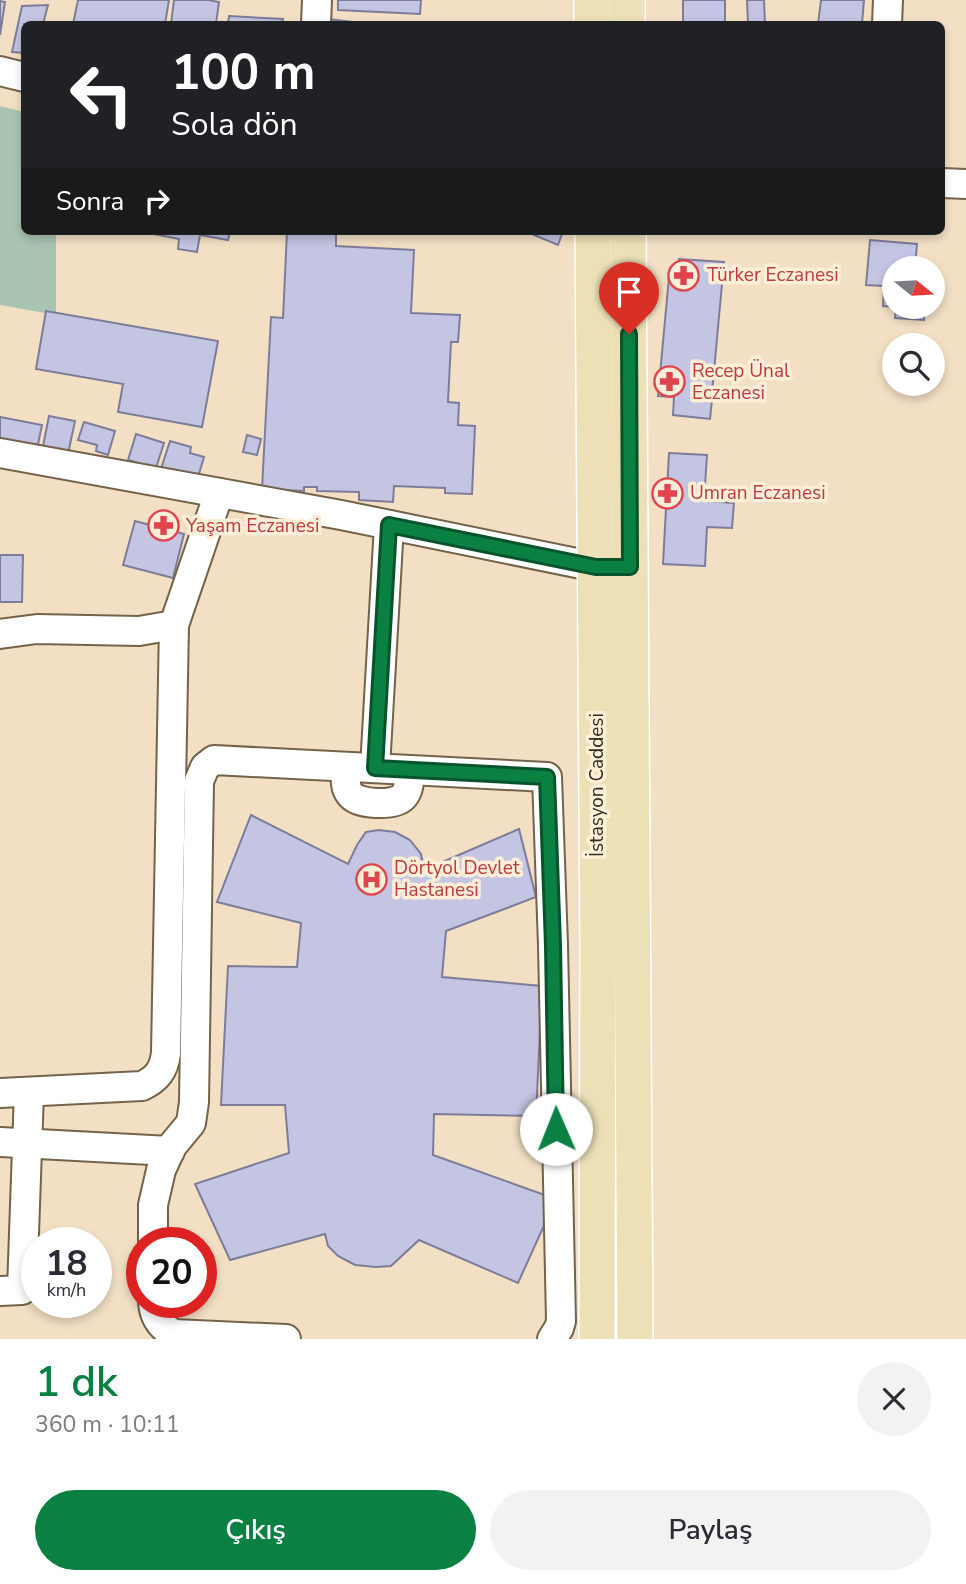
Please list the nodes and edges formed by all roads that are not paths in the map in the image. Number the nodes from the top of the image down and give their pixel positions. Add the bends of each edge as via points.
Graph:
1 (317, 0) edge
2 (592, 0) edge
3 (627, 0) edge
4 (888, 0) edge
5 (316, 21) edge
6 (592, 21) edge
7 (627, 21) edge
8 (887, 21) edge
9 (0, 71) edge
10 (21, 76) edge
11 (945, 183) edge
12 (966, 184) edge
13 (593, 235) edge
14 (628, 235) edge
15 (0, 453) edge
16 (219, 493) junction
17 (389, 525) junction
18 (596, 567) junction
19 (630, 567) junction
20 (174, 625) junction
21 (0, 634) edge
22 (346, 767) junction
23 (375, 768) junction
24 (409, 770) junction
25 (29, 1092) junction
26 (0, 1093) edge
27 (14, 1143) edge
28 (170, 1150) junction
29 (153, 1227) edge
30 (0, 1291) edge
31 (156, 1318) edge
32 (286, 1339) edge
33 (552, 1339) edge
34 (597, 1339) edge
35 (635, 1339) edge

1 - 5 street
2 - 6 main road
3 - 7 main road
4 - 8 street
9 - 10 street
11 - 12 street
13 - 18 main road, İstasyon Caddesi
14 - 19 main road, İstasyon Caddesi
15 - 16 street
16 - 17 street
16 - 20 street
17 - 18 street
17 - 23 street
18 - 19 street
18 - 34 main road, İstasyon Caddesi
19 - 35 main road, İstasyon Caddesi
20 - 21 street via 139,631 37,629
20 - 25 street via 165,1061 158,1075 142,1086
22 - 23 street
22 - 24 street via 348,792 365,803 397,802 407,790
22 - 28 street via 214,760 201,774 194,1102 191,1123
23 - 24 street
24 - 33 street via 547,777 561,1321
25 - 26 street
25 - 27 street
27 - 28 street
27 - 30 street via 22,1290
28 - 29 street via 153,1205
31 - 32 street via 174,1334

